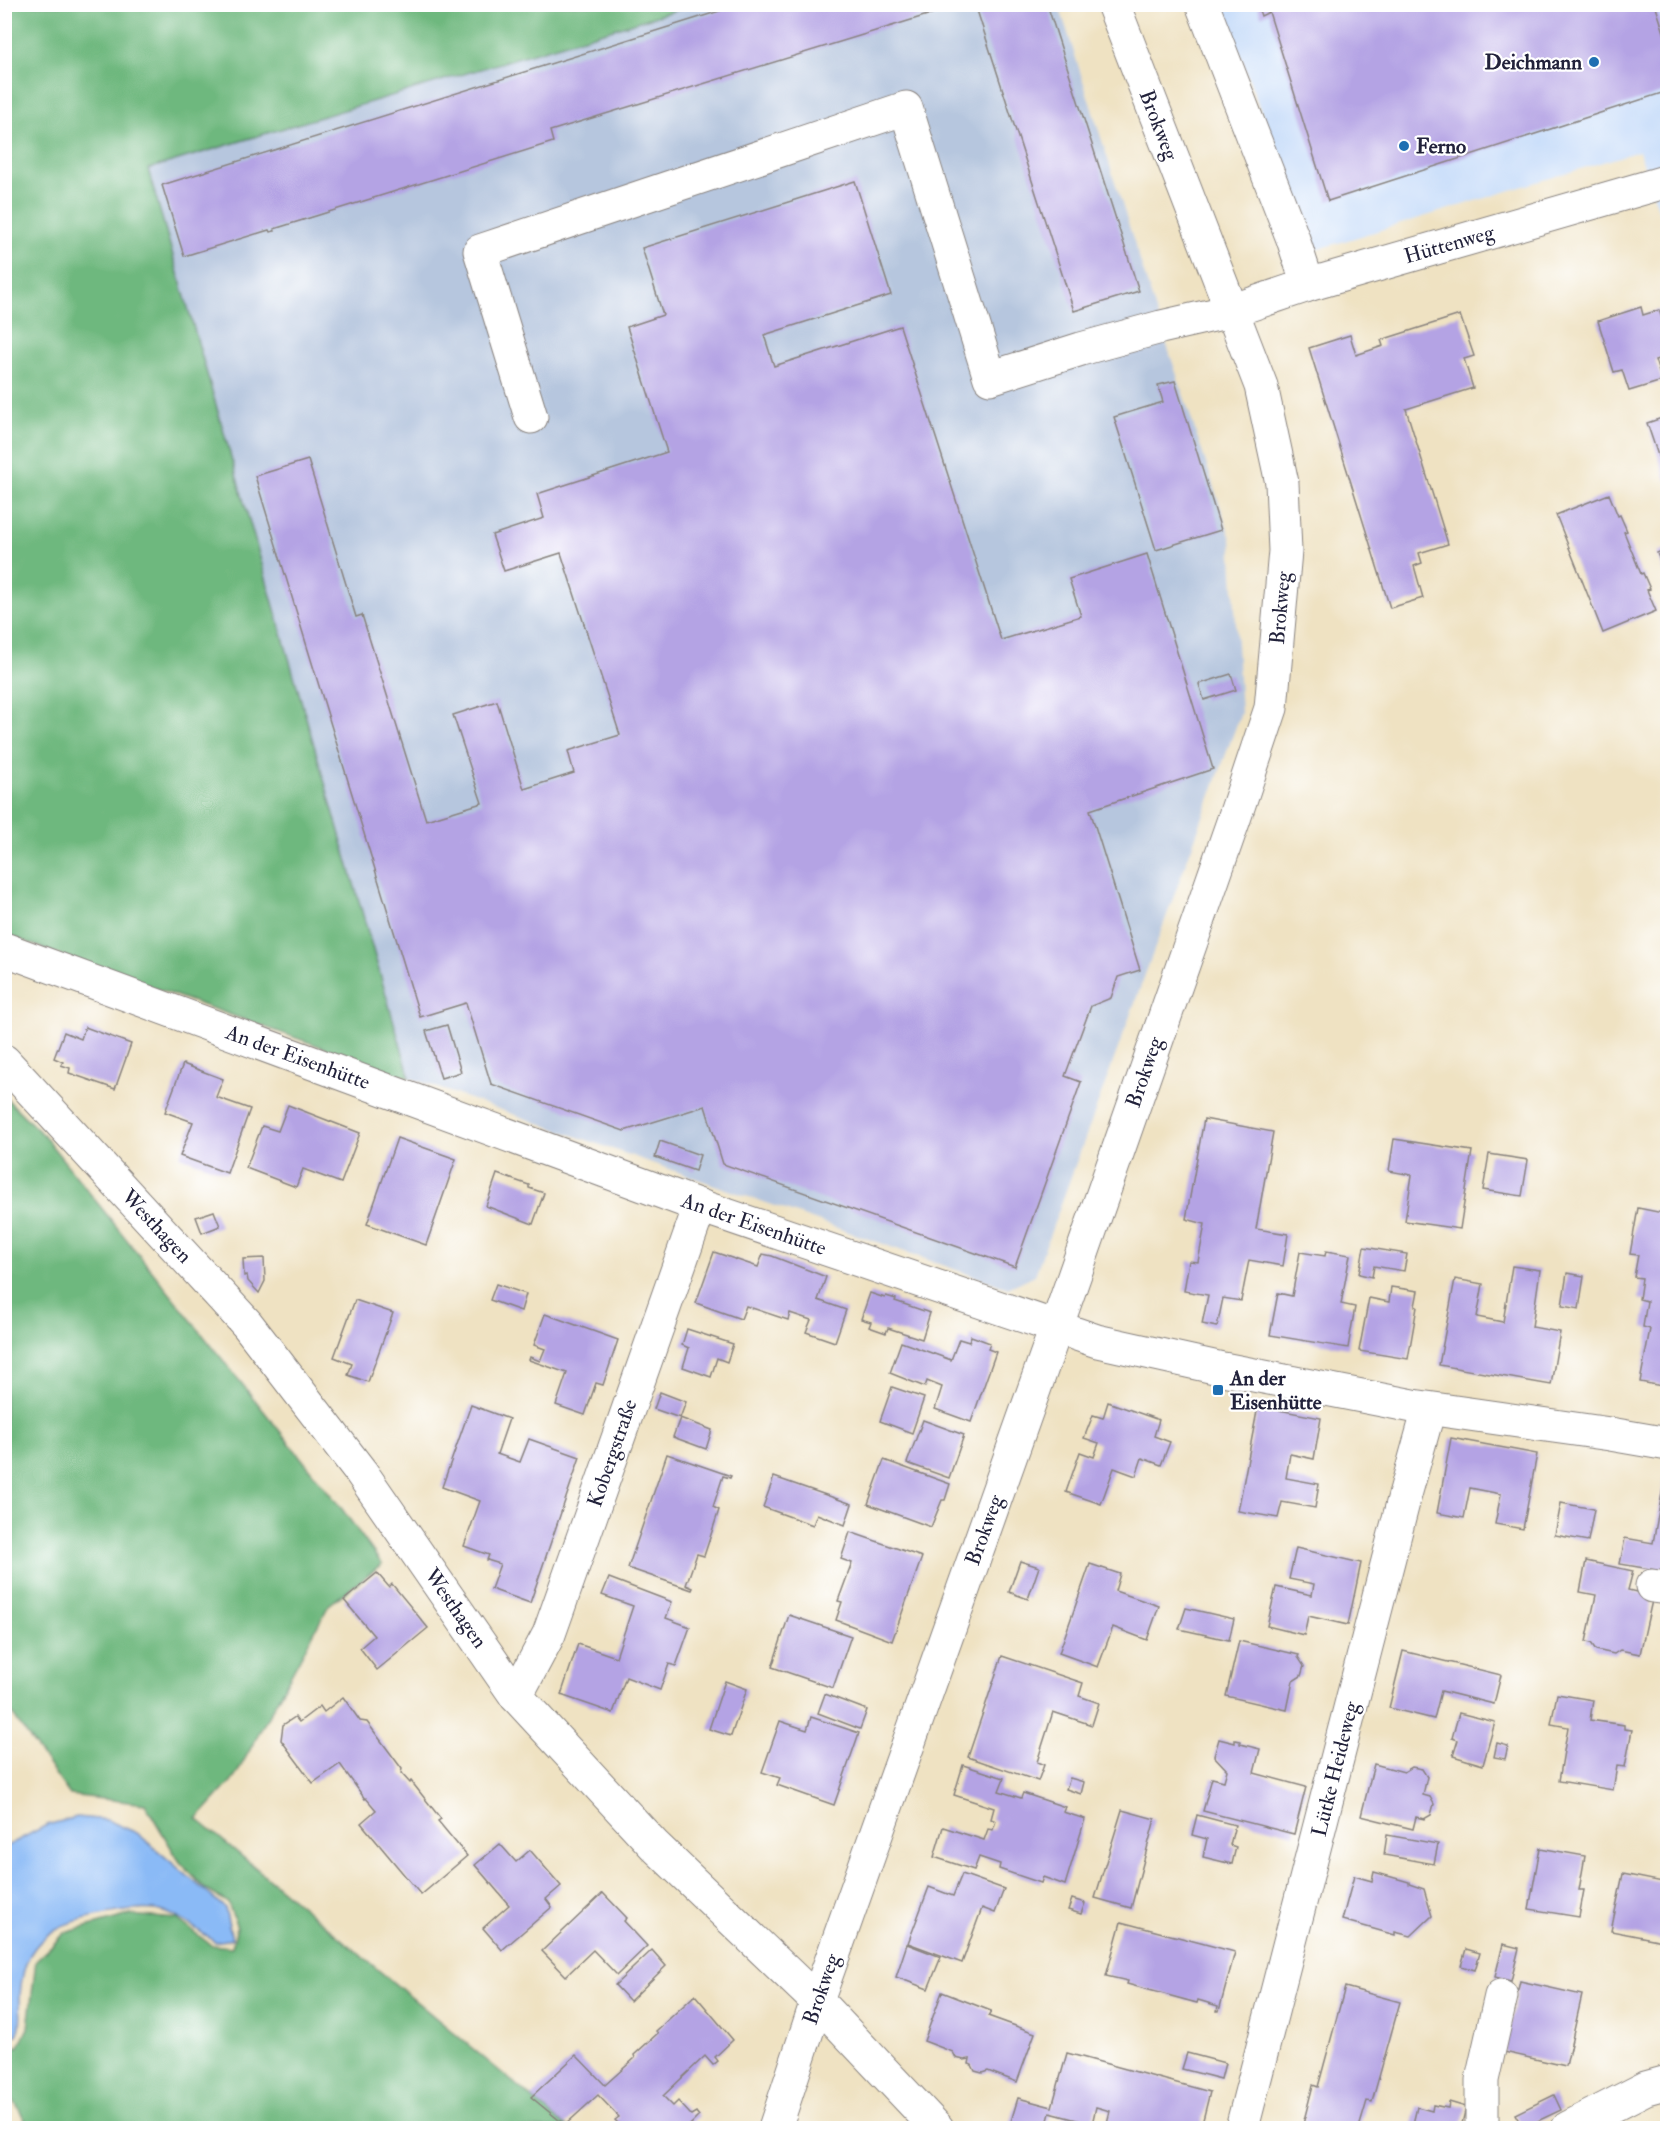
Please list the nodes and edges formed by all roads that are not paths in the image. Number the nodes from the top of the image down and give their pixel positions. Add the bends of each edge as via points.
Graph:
1 (1113, 4) edge
2 (1202, 4) edge
3 (1668, 180) edge
4 (1308, 285) junction
5 (1231, 311) junction
6 (531, 417) dead end
7 (4, 949) edge
8 (4, 1061) edge
9 (700, 1206) junction
10 (1056, 1328) junction
11 (1429, 1409) junction
12 (1668, 1444) edge
13 (516, 1696) junction
14 (1501, 1996) dead end
15 (817, 2001) junction
16 (1668, 2082) edge
17 (775, 2128) edge
18 (937, 2128) edge
19 (1242, 2128) edge
20 (1482, 2128) edge
21 (1568, 2128) edge

1 - 5 street, Brokweg
2 - 4 street
3 - 4 street, Hüttenweg
4 - 5 street, Hüttenweg
5 - 6 street, Hüttenweg via 1093,346 990,378 906,108 480,251
5 - 10 street, Brokweg via 1260,386 1282,483 1286,551 1271,708
7 - 9 street, An der Eisenhütte
8 - 13 street, Westhagen via 247,1324 362,1472
9 - 10 street, An der Eisenhütte
9 - 13 street, Kobergstraße via 549,1634
10 - 11 street, An der Eisenhütte via 1223,1369
10 - 15 street, Brokweg
11 - 12 street, An der Eisenhütte
11 - 19 street, Lütke Heideweg
13 - 15 street, Westhagen via 654,1845
14 - 20 street via 1482,2080
15 - 17 street, Brokweg
15 - 18 street, Westhagen
16 - 21 street via 1646,2088

